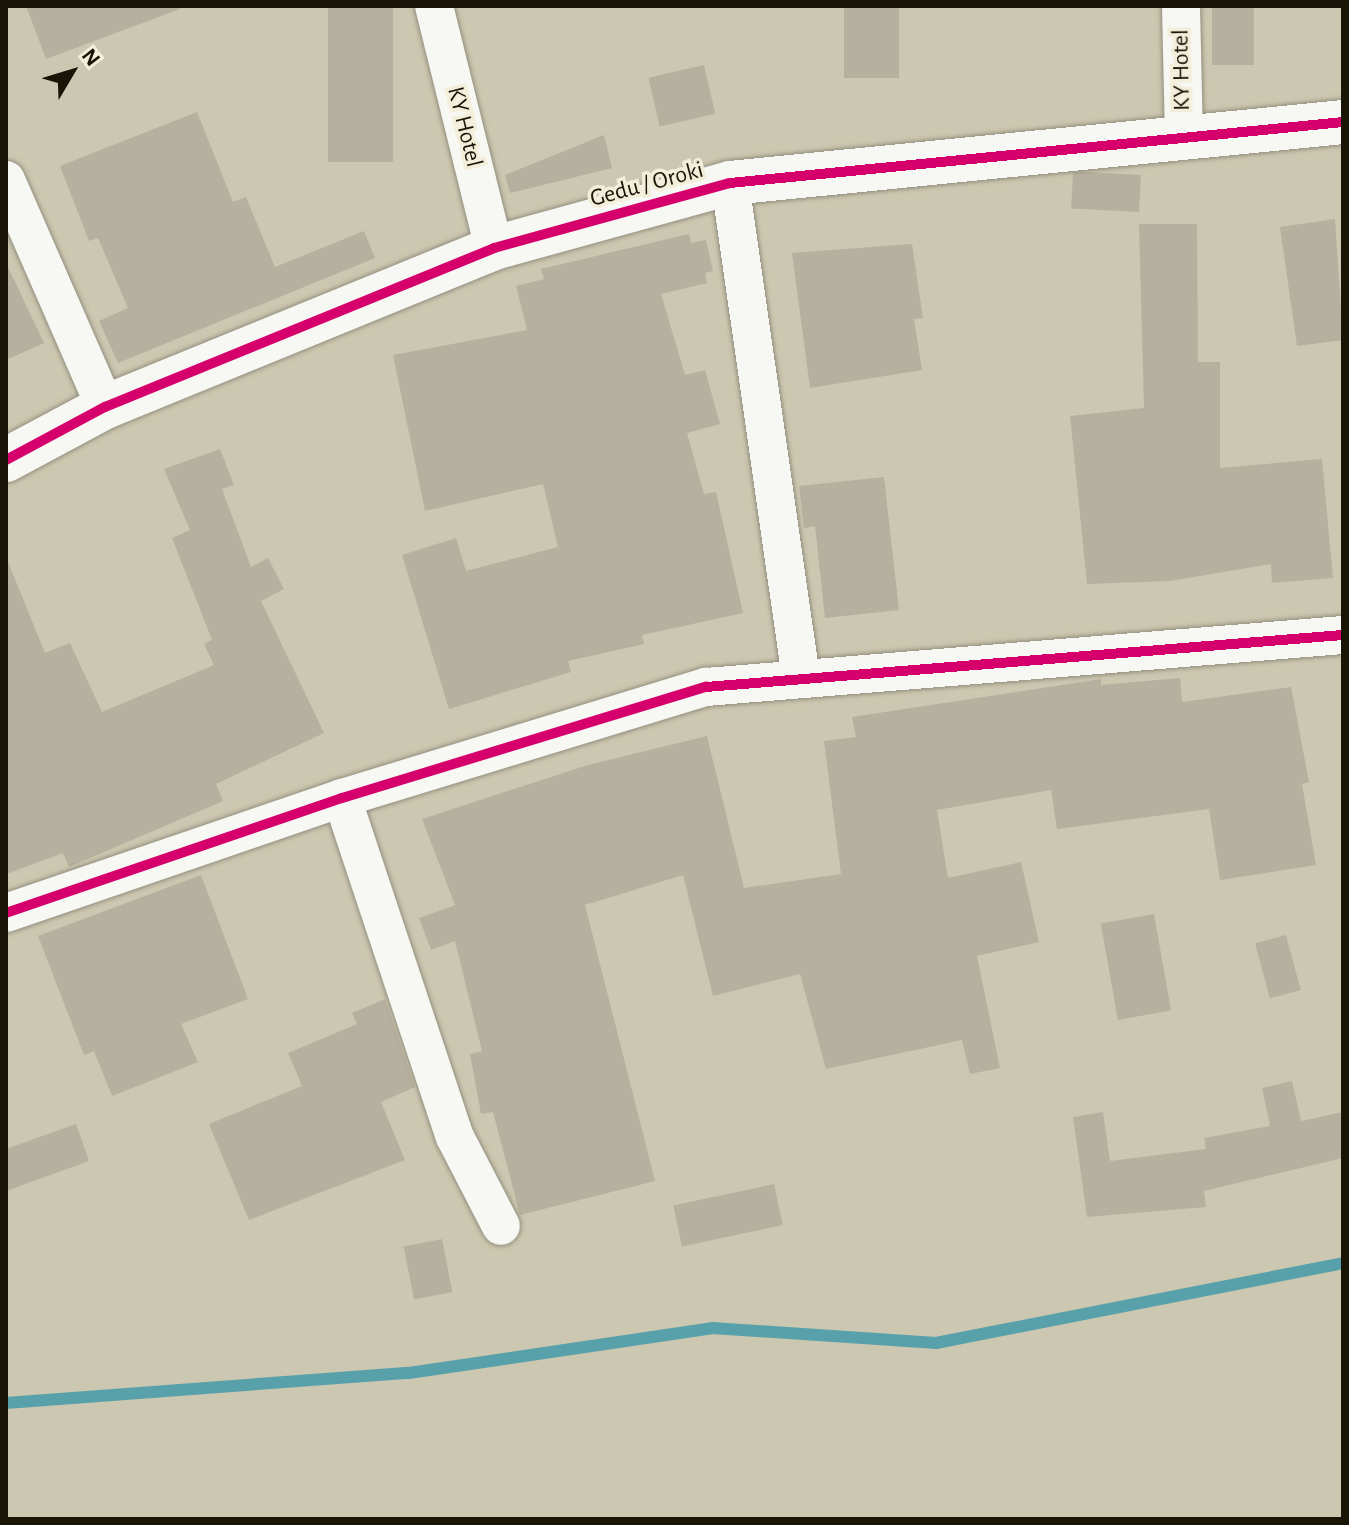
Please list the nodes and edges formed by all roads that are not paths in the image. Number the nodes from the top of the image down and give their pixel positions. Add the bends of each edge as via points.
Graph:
1 (434, 6) edge
2 (1181, 6) edge
3 (1343, 122) edge
4 (1184, 135) junction
5 (6, 180) edge
6 (730, 183) junction
7 (494, 248) junction
8 (105, 407) junction
9 (6, 460) edge
10 (1343, 635) edge
11 (801, 678) junction
12 (342, 798) junction
13 (6, 913) edge
14 (501, 1226) dead end

1 - 7 street, KY Hotel
2 - 4 street, KY Hotel
3 - 4 street, Gedu / Oroki
4 - 6 street, Gedu / Oroki
5 - 8 street
6 - 7 street, Gedu / Oroki
6 - 11 street
7 - 8 street, Gedu / Oroki
8 - 9 street, Gedu / Oroki
10 - 11 street
11 - 12 street via 706,687
12 - 13 street
12 - 14 street via 455,1137

